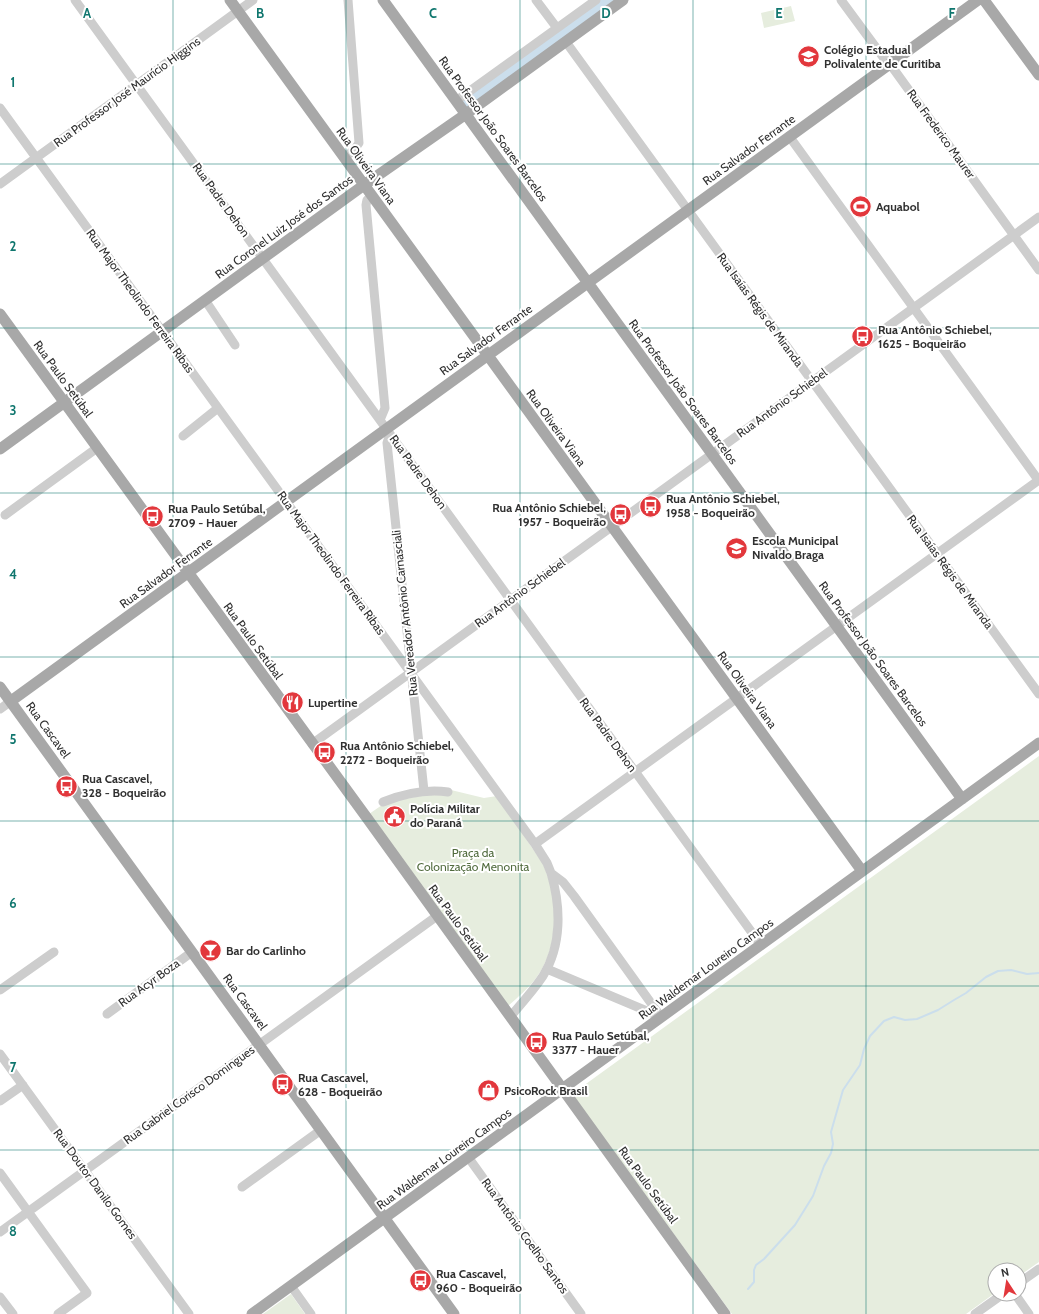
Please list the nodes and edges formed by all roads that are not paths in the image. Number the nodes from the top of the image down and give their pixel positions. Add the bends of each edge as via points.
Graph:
1 (75, 0) edge
2 (230, 0) edge
3 (253, 0) edge
4 (348, 0) edge
5 (383, 0) edge
6 (536, 0) edge
7 (596, 0) edge
8 (624, 0) edge
9 (841, 0) edge
10 (978, 0) edge
11 (984, 0) edge
12 (238, 11) junction
13 (557, 28) junction
14 (566, 42) junction
15 (890, 64) junction
16 (1039, 75) edge
17 (137, 85) junction
18 (456, 101) junction
19 (0, 108) edge
20 (466, 114) junction
21 (789, 136) junction
22 (36, 158) junction
23 (344, 158) junction
24 (0, 184) edge
25 (364, 185) junction
26 (372, 196) junction
27 (688, 210) junction
28 (1039, 217) edge
29 (1014, 235) junction
30 (263, 258) junction
31 (1039, 270) edge
32 (587, 282) junction
33 (205, 300) junction
34 (914, 308) junction
35 (0, 314) edge
36 (162, 331) junction
37 (235, 345) dead end
38 (487, 355) junction
39 (812, 381) junction
40 (64, 402) junction
41 (218, 408) junction
42 (386, 428) junction
43 (183, 436) dead end
44 (97, 448) junction
45 (0, 449) edge
46 (712, 454) junction
47 (1039, 480) edge
48 (286, 501) junction
49 (5, 515) dead end
50 (612, 527) junction
51 (937, 554) junction
52 (188, 573) junction
53 (510, 600) junction
54 (837, 626) junction
55 (410, 672) junction
56 (0, 687) edge
57 (1039, 694) edge
58 (737, 699) junction
59 (11, 701) junction
60 (0, 709) edge
61 (1039, 743) edge
62 (312, 744) junction
63 (635, 772) junction
64 (424, 791) junction
65 (448, 792) dead end
66 (962, 799) junction
67 (383, 802) dead end
68 (535, 844) junction
69 (862, 871) junction
70 (551, 872) junction
71 (437, 916) junction
72 (761, 945) junction
73 (54, 952) dead end
74 (192, 952) junction
75 (547, 969) junction
76 (0, 990) edge
77 (107, 1014) dead end
78 (510, 1017) junction
79 (661, 1017) junction
80 (259, 1044) junction
81 (0, 1054) edge
82 (23, 1084) junction
83 (562, 1089) junction
84 (0, 1101) edge
85 (321, 1130) junction
86 (468, 1157) junction
87 (85, 1170) junction
88 (0, 1173) edge
89 (242, 1187) dead end
90 (28, 1212) junction
91 (385, 1218) junction
92 (0, 1232) edge
93 (1039, 1269) edge
94 (1027, 1277) edge
95 (291, 1286) junction
96 (0, 1297) edge
97 (992, 1302) edge
98 (1020, 1302) edge
99 (13, 1314) edge
100 (58, 1314) edge
101 (189, 1314) edge
102 (252, 1314) edge
103 (311, 1314) edge
104 (454, 1314) edge
105 (581, 1314) edge
106 (725, 1314) edge
107 (976, 1314) edge
108 (1029, 1314) edge

1 - 17 street, Rua Padre Dehon
2 - 12 main road, Rua Oliveira Viana
3 - 12 street, Rua Professor José Maurício Higgins
4 - 23 street via 359,143
5 - 18 main road, Rua Professor João Soares Barcelos
6 - 13 street
7 - 13 street
8 - 14 main road, Rua Coronel Luiz José dos Santos
9 - 15 street, Rua Frederico Maurer via 882,57
10 - 15 main road, Rua Salvador Ferrante
11 - 16 main road
12 - 17 street, Rua Professor José Maurício Higgins
12 - 23 main road, Rua Oliveira Viana
13 - 18 street
14 - 20 main road, Rua Coronel Luiz José dos Santos
14 - 27 street, Rua Isaías Régis de Miranda
15 - 21 main road, Rua Salvador Ferrante
15 - 29 street, Rua Frederico Maurer
17 - 22 street, Rua Professor José Maurício Higgins
17 - 30 street, Rua Padre Dehon
18 - 20 main road, Rua Professor João Soares Barcelos
19 - 22 street, Rua Major Theolindo Ferreira Ribas
20 - 25 main road, Rua Coronel Luiz José dos Santos
20 - 32 main road, Rua Professor João Soares Barcelos
21 - 27 main road, Rua Salvador Ferrante
21 - 34 street
22 - 24 street, Rua Professor José Maurício Higgins
22 - 36 street, Rua Major Theolindo Ferreira Ribas
23 - 25 main road, Rua Oliveira Viana
25 - 26 main road, Rua Oliveira Viana
25 - 30 main road, Rua Coronel Luiz José dos Santos
26 - 38 main road, Rua Oliveira Viana
26 - 42 street, Rua Vereador Antônio Carnasciali via 366,204
27 - 32 main road, Rua Salvador Ferrante
27 - 39 street, Rua Isaías Régis de Miranda
28 - 29 street, Rua Antônio Schiebel
29 - 31 street, Rua Frederico Maurer
29 - 34 street, Rua Antônio Schiebel
30 - 33 main road, Rua Coronel Luiz José dos Santos
30 - 42 street, Rua Padre Dehon
32 - 38 main road, Rua Salvador Ferrante
32 - 46 main road, Rua Professor João Soares Barcelos
33 - 36 main road, Rua Coronel Luiz José dos Santos
33 - 37 street
34 - 39 street, Rua Antônio Schiebel
34 - 47 street
35 - 40 main road, Rua Paulo Setúbal
36 - 40 main road, Rua Coronel Luiz José dos Santos
36 - 41 street, Rua Major Theolindo Ferreira Ribas
38 - 42 main road, Rua Salvador Ferrante
38 - 50 main road, Rua Oliveira Viana
39 - 46 street, Rua Antônio Schiebel
39 - 51 street, Rua Isaías Régis de Miranda
40 - 44 main road, Rua Paulo Setúbal
40 - 45 main road, Rua Coronel Luiz José dos Santos
41 - 43 street
41 - 48 street, Rua Major Theolindo Ferreira Ribas
42 - 48 main road, Rua Salvador Ferrante
42 - 53 street, Rua Padre Dehon
42 - 55 street, Rua Vereador Antônio Carnasciali
44 - 49 street
44 - 52 main road, Rua Paulo Setúbal
46 - 50 street, Rua Antônio Schiebel
46 - 54 main road, Rua Professor João Soares Barcelos
47 - 51 street
48 - 52 main road, Rua Salvador Ferrante
48 - 55 street, Rua Major Theolindo Ferreira Ribas
50 - 53 street, Rua Antônio Schiebel
50 - 58 main road, Rua Oliveira Viana
51 - 54 street
51 - 57 street, Rua Isaías Régis de Miranda
52 - 59 main road, Rua Salvador Ferrante
52 - 62 main road, Rua Paulo Setúbal
53 - 55 street, Rua Antônio Schiebel
53 - 63 street, Rua Padre Dehon
54 - 58 street
54 - 66 main road, Rua Professor João Soares Barcelos
55 - 62 street, Rua Antônio Schiebel
55 - 64 street, Rua Vereador Antônio Carnasciali
55 - 68 street, Rua Major Theolindo Ferreira Ribas
56 - 59 main road, Rua Cascavel
58 - 63 street
58 - 69 main road, Rua Oliveira Viana
59 - 60 street
59 - 74 main road, Rua Cascavel
61 - 66 main road, Rua Waldemar Loureiro Campos
62 - 71 main road, Rua Paulo Setúbal
63 - 68 street
63 - 72 street, Rua Padre Dehon
64 - 65 street
64 - 67 street
66 - 69 main road, Rua Waldemar Loureiro Campos
68 - 70 street, Rua Major Theolindo Ferreira Ribas
69 - 72 main road, Rua Waldemar Loureiro Campos
70 - 75 street via 558,921 555,945
70 - 79 street, Rua Major Theolindo Ferreira Ribas via 572,892
71 - 78 main road, Rua Paulo Setúbal
71 - 80 street, Rua Gabriel Corisco Domingues
72 - 79 main road, Rua Waldemar Loureiro Campos
73 - 76 street
74 - 77 street, Rua Acyr Boza
74 - 80 main road, Rua Cascavel
75 - 78 street
75 - 79 street
78 - 83 main road, Rua Paulo Setúbal
79 - 83 main road, Rua Waldemar Loureiro Campos
80 - 85 main road, Rua Cascavel
80 - 87 street, Rua Gabriel Corisco Domingues
81 - 82 street, Rua Doutor Danilo Gomes
82 - 84 street
82 - 87 street, Rua Doutor Danilo Gomes
83 - 86 main road, Rua Waldemar Loureiro Campos
83 - 106 main road, Rua Paulo Setúbal
85 - 89 street
85 - 91 main road, Rua Cascavel
86 - 91 main road, Rua Waldemar Loureiro Campos
86 - 105 street, Rua Antônio Coelho Santos
87 - 90 street, Rua Gabriel Corisco Domingues
87 - 101 street, Rua Doutor Danilo Gomes
88 - 90 street
90 - 92 street, Rua Gabriel Corisco Domingues
90 - 100 street via 87,1293
91 - 95 main road, Rua Waldemar Loureiro Campos
91 - 104 main road, Rua Cascavel
93 - 94 street
95 - 102 main road, Rua Waldemar Loureiro Campos
95 - 103 street
96 - 99 street
97 - 107 street
98 - 108 street

